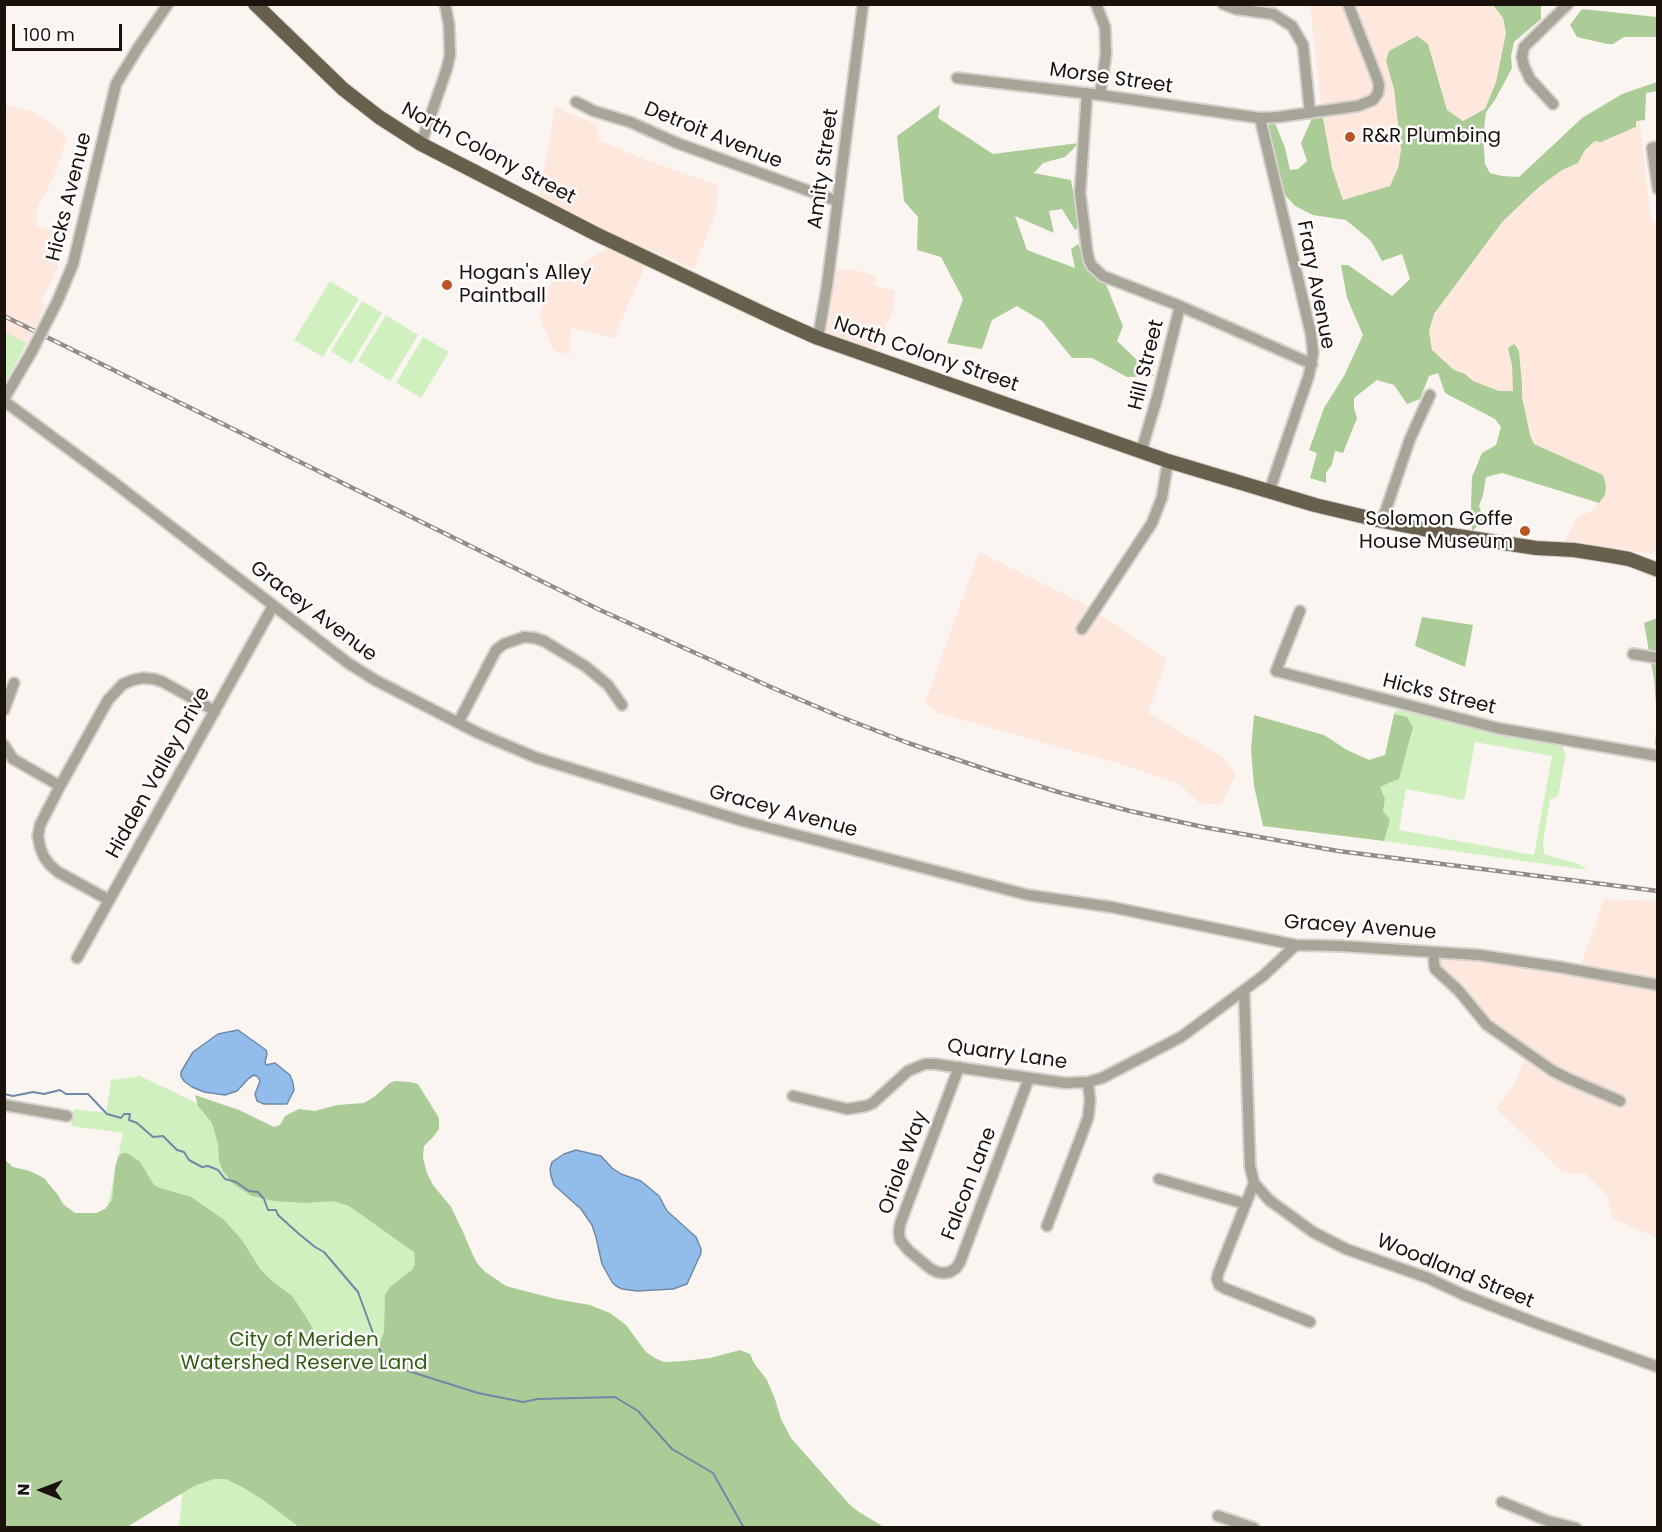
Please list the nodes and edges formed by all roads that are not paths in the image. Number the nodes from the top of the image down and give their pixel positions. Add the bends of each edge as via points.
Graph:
1 (168, 4) edge
2 (255, 4) edge
3 (445, 4) edge
4 (863, 4) edge
5 (1096, 4) edge
6 (1223, 4) edge
7 (1348, 4) edge
8 (1568, 4) edge
9 (957, 78) dead end
10 (1087, 93) junction
11 (1100, 95) junction
12 (576, 102) dead end
13 (1553, 104) dead end
14 (1310, 113) junction
15 (1260, 118) junction
16 (421, 144) junction
17 (1655, 148) edge
18 (1658, 189) edge
19 (837, 201) junction
20 (1180, 306) junction
21 (818, 338) junction
22 (1312, 364) junction
23 (1430, 395) dead end
24 (4, 400) edge
25 (1141, 452) junction
26 (1168, 460) junction
27 (1269, 492) junction
28 (1382, 521) junction
29 (1658, 570) edge
30 (273, 606) junction
31 (1300, 611) dead end
32 (1082, 629) dead end
33 (1633, 654) dead end
34 (1658, 658) edge
35 (15, 683) dead end
36 (622, 705) dead end
37 (4, 710) edge
38 (215, 711) junction
39 (458, 723) junction
40 (4, 745) edge
41 (1658, 756) edge
42 (60, 786) junction
43 (109, 900) junction
44 (1296, 945) junction
45 (1434, 952) junction
46 (77, 958) dead end
47 (1658, 985) edge
48 (1244, 990) junction
49 (959, 1067) junction
50 (1029, 1078) junction
51 (1088, 1082) junction
52 (793, 1096) dead end
53 (1620, 1101) dead end
54 (4, 1105) edge
55 (67, 1116) dead end
56 (1159, 1179) dead end
57 (1254, 1183) junction
58 (1246, 1204) junction
59 (1047, 1226) dead end
60 (924, 1263) joint
61 (1310, 1322) dead end
62 (1658, 1367) edge
63 (1502, 1502) dead end
64 (1218, 1516) dead end
65 (1254, 1527) edge
66 (1576, 1527) edge

1 - 24 street, Hicks Avenue, bridge via 116,84 73,264
2 - 16 main road, North Colony Street via 343,89
3 - 16 street via 450,55
4 - 19 street, Amity Street
5 - 11 street via 1105,27
6 - 14 street via 1273,14 1292,26 1303,45
7 - 14 street, Morse Street via 1377,78 1377,93 1366,104
8 - 13 street via 1524,47 1522,57 1530,79
9 - 10 street, Morse Street
10 - 11 street, Morse Street
10 - 20 street, Hill Street via 1080,193 1089,260 1103,276
11 - 15 street, Morse Street
12 - 19 street, Detroit Avenue via 688,148
14 - 15 street, Morse Street
15 - 22 street, Frary Avenue via 1311,334
16 - 21 main road, North Colony Street via 596,234
17 - 18 street
19 - 21 street, Amity Street
20 - 22 street
20 - 25 street, Hill Street
21 - 25 main road, North Colony Street
22 - 27 street, Frary Avenue
23 - 28 street via 1410,439
24 - 30 street, Gracey Avenue
25 - 26 main road, North Colony Street
26 - 27 main road, North Colony Street
26 - 32 street via 1162,497 1152,523
27 - 28 main road, North Colony Street
28 - 29 main road, North Colony Street via 1510,544 1598,553
30 - 38 street, Hidden Valley Drive
30 - 39 street, Gracey Avenue via 361,672
31 - 41 street, Hicks Street via 1276,671 1497,728
33 - 34 street
35 - 37 street
36 - 39 street via 608,685 585,666 544,641 524,638 496,650
38 - 42 street via 154,679 123,684 108,700
38 - 43 street, Hidden Valley Drive
39 - 44 street, Gracey Avenue via 537,758 743,821 1028,895
40 - 42 street via 13,759
42 - 43 street via 40,825 38,836 44,857 58,872
43 - 46 street, Hidden Valley Drive
44 - 45 street, Gracey Avenue
44 - 48 street, Quarry Lane
45 - 47 street, Gracey Avenue via 1507,959
45 - 53 street via 1436,969 1487,1024 1553,1071
48 - 51 street, Quarry Lane via 1172,1043
48 - 57 street via 1250,1166
49 - 50 street, Quarry Lane
49 - 52 street, Quarry Lane via 916,1067 873,1103 857,1108
49 - 60 street, Oriole Way via 900,1224 903,1246
50 - 51 street, Quarry Lane
50 - 60 street, Falcon Lane via 960,1262 944,1273
51 - 59 street via 1088,1118
54 - 55 street
56 - 58 street
57 - 58 street
57 - 62 street, Woodland Street via 1287,1214 1346,1249
58 - 61 street via 1218,1274 1219,1285
63 - 66 street via 1548,1521
64 - 65 street

